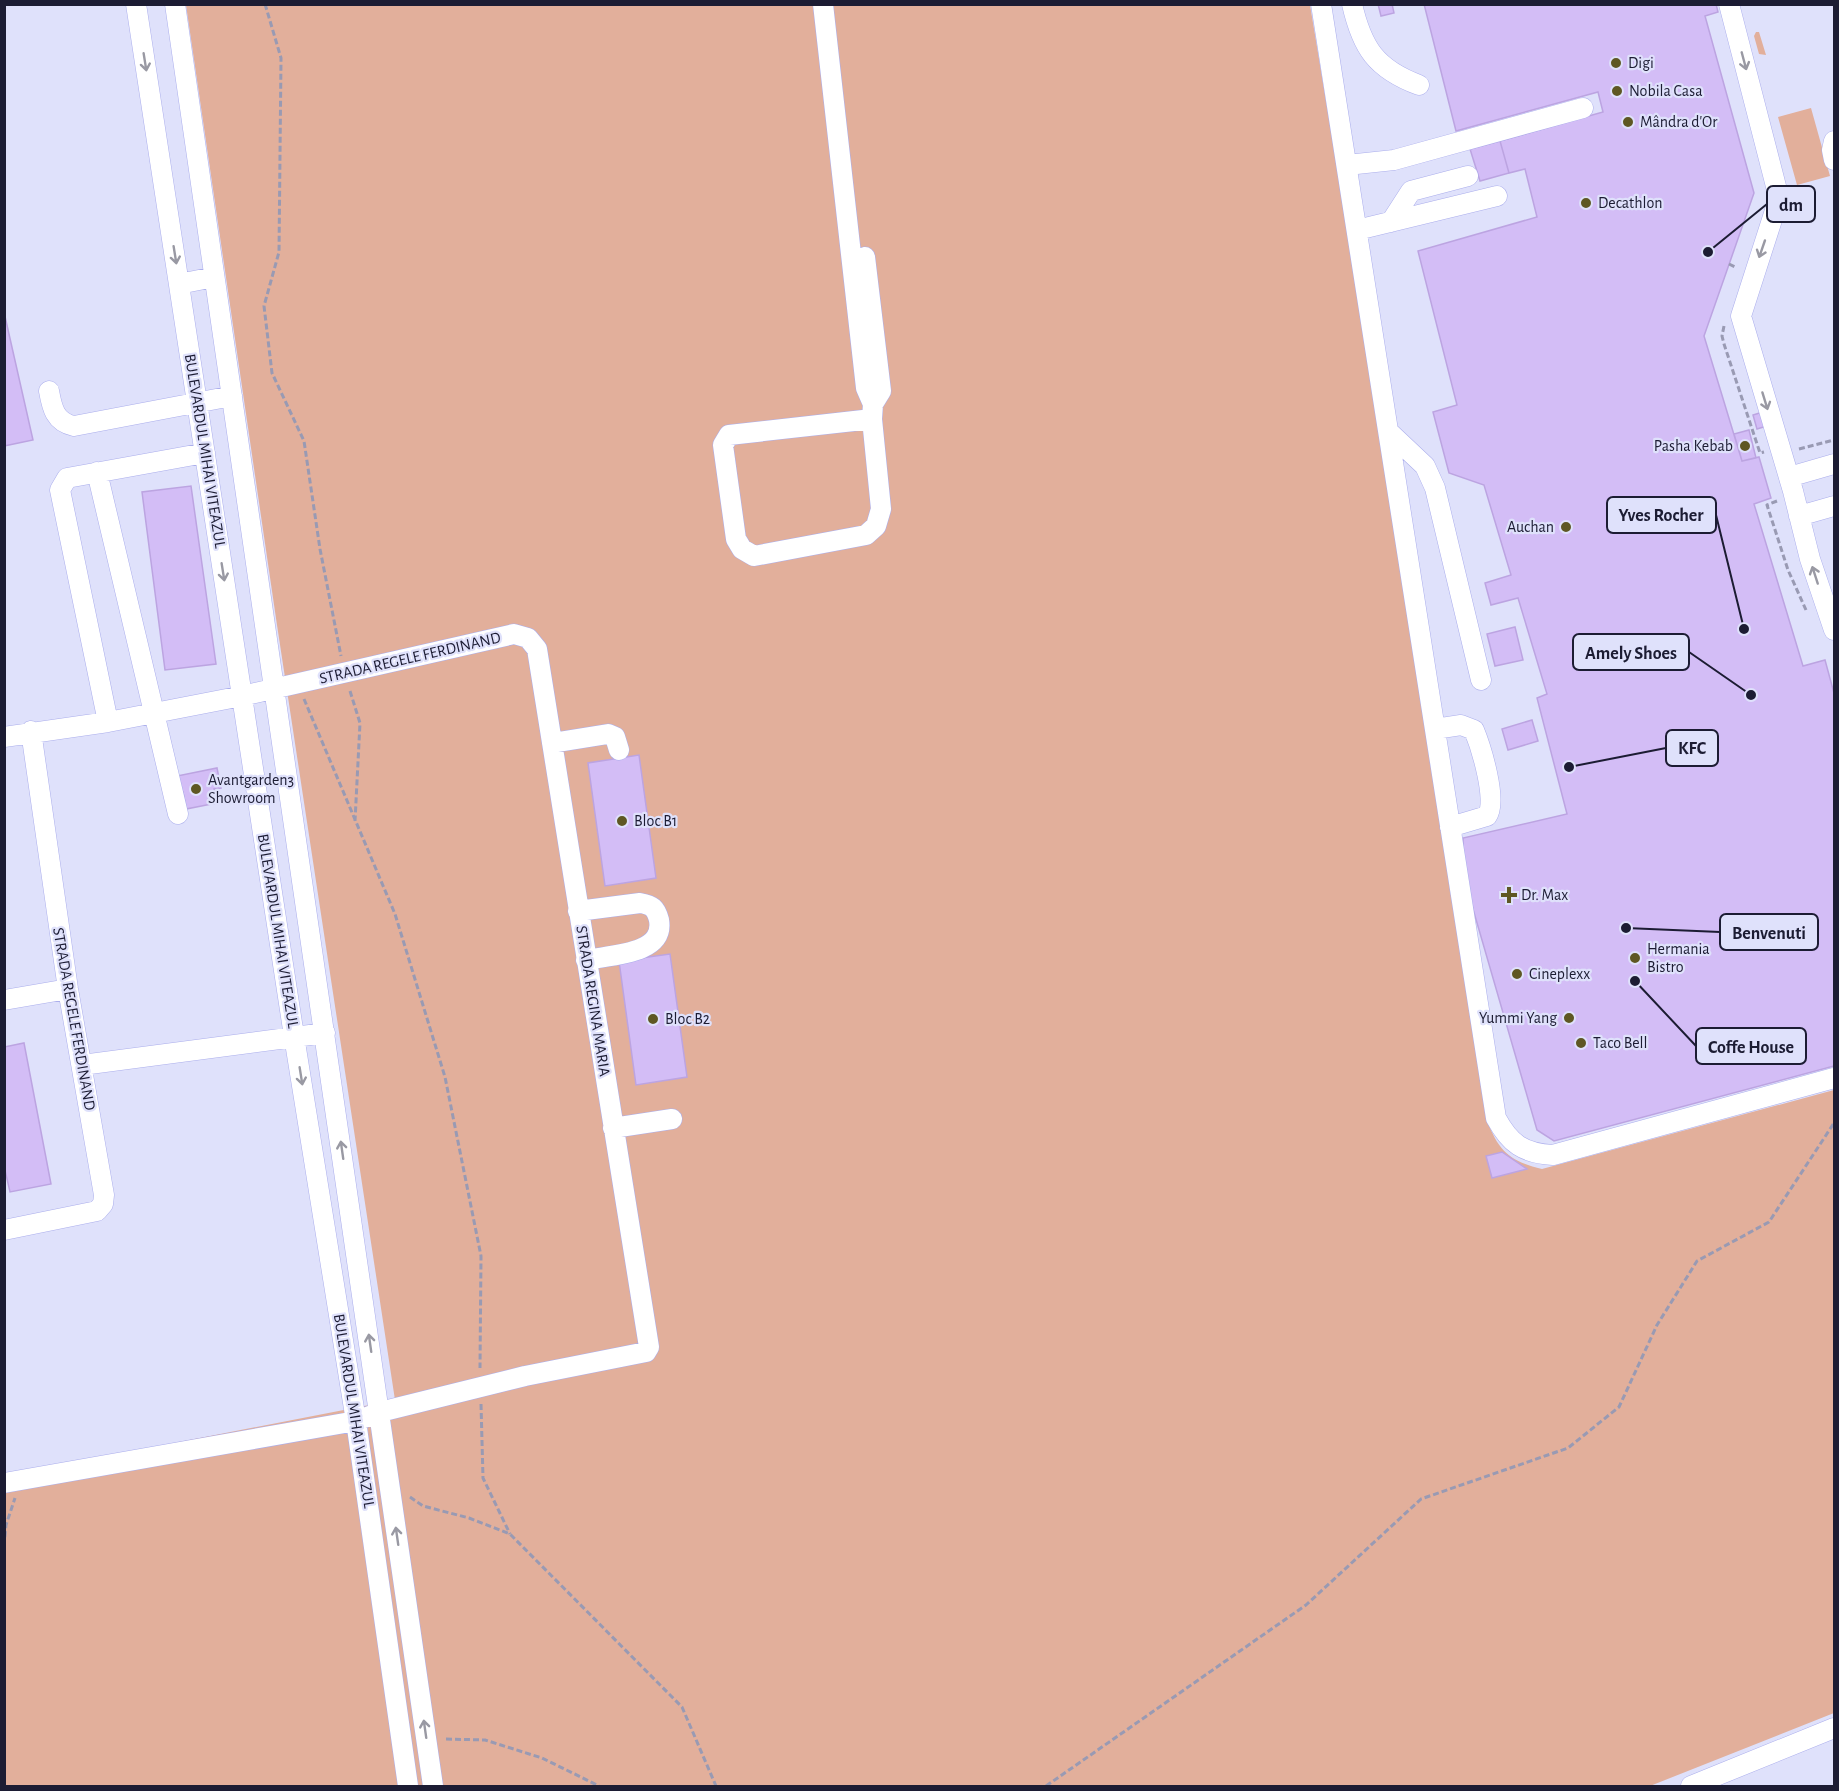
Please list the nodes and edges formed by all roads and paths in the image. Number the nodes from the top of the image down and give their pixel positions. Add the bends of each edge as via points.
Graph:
1 (136, 4) edge
2 (175, 4) edge
3 (265, 4) edge
4 (823, 4) edge
5 (835, 4) edge
6 (1322, 4) edge
7 (1352, 4) edge
8 (1729, 4) edge
9 (1419, 85) dead end
10 (1582, 108) dead end
11 (1834, 141) edge
12 (1834, 160) edge
13 (1347, 165) junction
14 (1468, 176) dead end
15 (1497, 196) dead end
16 (1391, 222) junction
17 (1357, 230) junction
18 (214, 278) junction
19 (179, 284) junction
20 (49, 391) dead end
21 (232, 396) junction
22 (197, 402) junction
23 (872, 412) junction
24 (1391, 434) junction
25 (205, 453) junction
26 (1834, 464) edge
27 (98, 472) junction
28 (1789, 477) junction
29 (1834, 506) edge
30 (1799, 516) junction
31 (1834, 630) edge
32 (537, 649) joint
33 (345, 674) junction
34 (1481, 680) dead end
35 (298, 683) junction
36 (274, 690) junction
37 (242, 696) junction
38 (154, 712) junction
39 (108, 722) junction
40 (1435, 729) junction
41 (31, 731) junction
42 (4, 736) edge
43 (552, 743) junction
44 (619, 750) dead end
45 (178, 814) dead end
46 (355, 823) junction
47 (1450, 827) junction
48 (578, 911) junction
49 (586, 960) junction
50 (68, 989) junction
51 (4, 1000) edge
52 (324, 1033) junction
53 (294, 1036) junction
54 (82, 1065) junction
55 (1834, 1078) edge
56 (672, 1119) dead end
57 (1834, 1123) edge
58 (613, 1128) junction
59 (4, 1230) edge
60 (480, 1388) junction
61 (380, 1412) junction
62 (356, 1421) junction
63 (13, 1481) edge
64 (389, 1482) junction
65 (510, 1534) junction
66 (4, 1546) edge
67 (1834, 1728) edge
68 (426, 1738) junction
69 (429, 1757) junction
70 (404, 1762) junction
71 (408, 1786) edge
72 (434, 1786) edge
73 (599, 1786) edge
74 (716, 1786) edge
75 (1046, 1786) edge
76 (1691, 1786) edge

1 -> 19 street, BULEVARDUL MIHAI VITEAZUL
2 - 18 street, BULEVARDUL MIHAI VITEAZUL
3 - 33 path via 281,58 279,252 264,306 272,373 304,441
4 - 23 street via 866,388
5 - 23 street via 881,391
6 - 13 street
7 - 9 street via 1362,40 1376,60 1393,75
8 -> 28 street via 1779,198 1740,316
10 - 13 street via 1394,159
11 - 12 street
13 - 17 street
14 - 16 street via 1411,191
15 - 16 street
16 - 17 street
17 - 24 street
18 - 19 street
18 - 21 street, BULEVARDUL MIHAI VITEAZUL
19 - 22 street, BULEVARDUL MIHAI VITEAZUL
20 - 22 street via 58,419 74,426
21 - 22 street
21 - 36 street, BULEVARDUL MIHAI VITEAZUL
22 - 25 street, BULEVARDUL MIHAI VITEAZUL
23 - 23 street via 881,509 876,526 866,535 754,556 742,549 736,539 723,445 729,435
24 - 34 street via 1425,466 1435,488
24 - 40 street
25 - 27 street
25 -> 37 street, BULEVARDUL MIHAI VITEAZUL
26 - 28 street
27 - 38 street
27 - 39 street via 67,478 60,490
28 - 30 street
29 - 30 street
31 -> 30 street
32 - 33 street, STRADA REGELE FERDINAND via 528,639 514,634
32 - 43 street, STRADA REGINA MARIA
33 - 35 street, STRADA REGELE FERDINAND
33 - 46 path via 360,723
35 - 36 street, STRADA REGELE FERDINAND
35 - 46 path
36 - 37 street, STRADA REGELE FERDINAND
36 - 52 street, BULEVARDUL MIHAI VITEAZUL
37 - 38 street, STRADA REGELE FERDINAND
37 - 53 street, BULEVARDUL MIHAI VITEAZUL
38 - 39 street, STRADA REGELE FERDINAND
38 - 45 street
39 - 41 street, STRADA REGELE FERDINAND
40 - 47 street
40 - 47 street via 1461,725 1474,730 1491,802 1487,816
41 - 42 street, STRADA REGELE FERDINAND
41 - 50 street, STRADA REGELE FERDINAND
43 - 44 street via 608,734 615,737
43 - 48 street, STRADA REGINA MARIA
46 - 60 path via 395,914 445,1077 481,1256
47 - 55 street via 1496,1118 1507,1138 1519,1146 1535,1154 1553,1155
48 - 49 street, STRADA REGINA MARIA
48 - 49 street via 640,903 657,911 659,935 652,944
49 - 58 street, STRADA REGINA MARIA
50 - 51 street
50 - 54 street, STRADA REGELE FERDINAND
52 - 53 street
61 -> 52 street, BULEVARDUL MIHAI VITEAZUL
53 - 54 street
53 -> 62 street, BULEVARDUL MIHAI VITEAZUL
54 - 59 street, STRADA REGELE FERDINAND via 103,1204 97,1210
56 - 58 street
57 - 75 path via 1769,1222 1697,1261 1657,1325 1619,1407 1568,1448 1422,1499 1306,1605
58 - 60 street, STRADA REGINA MARIA via 649,1347 646,1352
60 - 61 street
60 - 65 path via 483,1478
61 - 62 street
61 - 64 street, BULEVARDUL MIHAI VITEAZUL
62 - 63 street
62 - 70 street, BULEVARDUL MIHAI VITEAZUL
63 - 66 path
64 - 65 path via 423,1506
68 -> 64 street, BULEVARDUL MIHAI VITEAZUL
65 - 74 path via 682,1707
67 - 76 street
68 - 69 street, BULEVARDUL MIHAI VITEAZUL
68 - 73 path via 485,1740 542,1758
69 - 70 street
69 - 72 street, BULEVARDUL MIHAI VITEAZUL
70 - 71 street, BULEVARDUL MIHAI VITEAZUL

